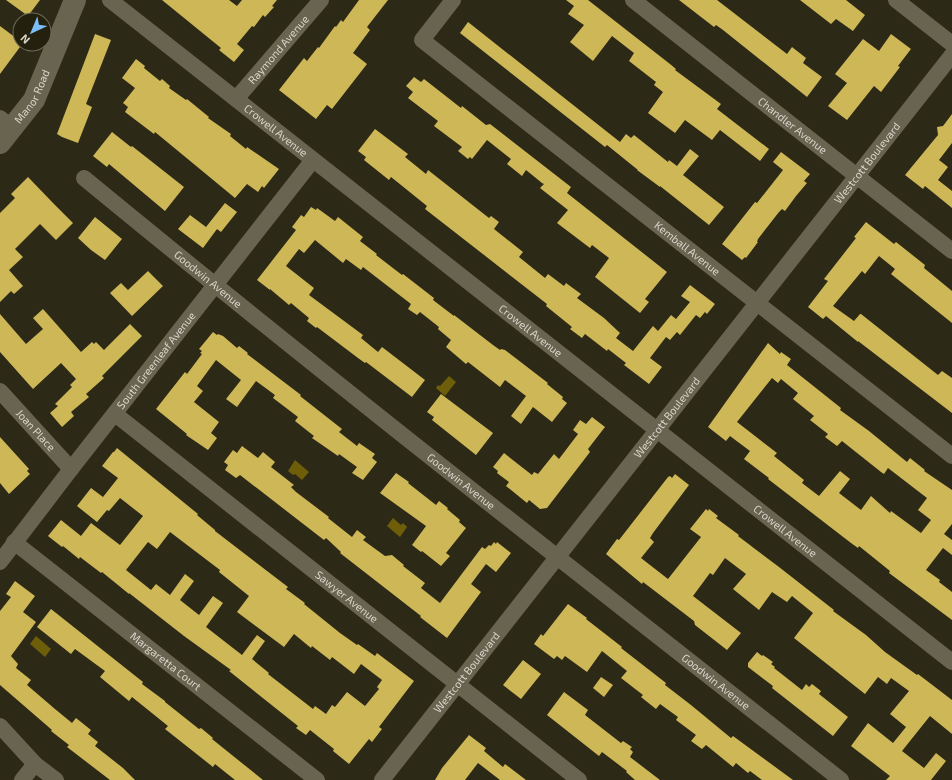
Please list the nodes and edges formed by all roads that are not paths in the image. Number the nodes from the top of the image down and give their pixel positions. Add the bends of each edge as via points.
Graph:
1 (75, 0) edge
2 (110, 0) edge
3 (321, 0) edge
4 (453, 0) edge
5 (633, 0) edge
6 (896, 0) edge
7 (952, 44) edge
8 (952, 55) edge
9 (236, 99) junction
10 (4, 130) edge
11 (314, 160) junction
12 (857, 176) junction
13 (84, 178) dead end
14 (952, 251) edge
15 (214, 286) junction
16 (758, 302) junction
17 (0, 391) edge
18 (114, 414) junction
19 (658, 430) junction
20 (952, 456) edge
21 (70, 469) junction
22 (14, 542) junction
23 (558, 558) junction
24 (0, 562) edge
25 (952, 662) edge
26 (458, 684) junction
27 (0, 726) edge
28 (35, 764) junction
29 (22, 780) edge
30 (56, 780) edge
31 (317, 780) edge
32 (382, 780) edge
33 (579, 780) edge
34 (841, 780) edge

1 - 10 street, Manor Road via 34,100
2 - 9 street, Crowell Avenue
3 - 9 street, Raymond Avenue
4 - 16 street, Kemball Avenue via 422,40
5 - 12 street, Chandler Avenue
6 - 7 street
8 - 12 street, Westcott Boulevard
9 - 11 street, Crowell Avenue
11 - 15 street, South Greenleaf Avenue
11 - 19 street, Crowell Avenue
12 - 14 street, Chandler Avenue
12 - 16 street, Westcott Boulevard
13 - 15 street, Goodwin Avenue
15 - 18 street, South Greenleaf Avenue
15 - 23 street, Goodwin Avenue
16 - 19 street, Westcott Boulevard
16 - 20 street, Kemball Avenue
17 - 21 street, Joan Place
18 - 21 street, South Greenleaf Avenue
18 - 26 street, Sawyer Avenue
19 - 23 street, Westcott Boulevard
19 - 25 street, Crowell Avenue
21 - 22 street, South Greenleaf Avenue
22 - 24 street, South Greenleaf Avenue
22 - 31 street, Margaretta Court
23 - 26 street, Westcott Boulevard
23 - 34 street, Goodwin Avenue
26 - 32 street, Westcott Boulevard
26 - 33 street, Sawyer Avenue
27 - 28 street
28 - 29 street
28 - 30 street

